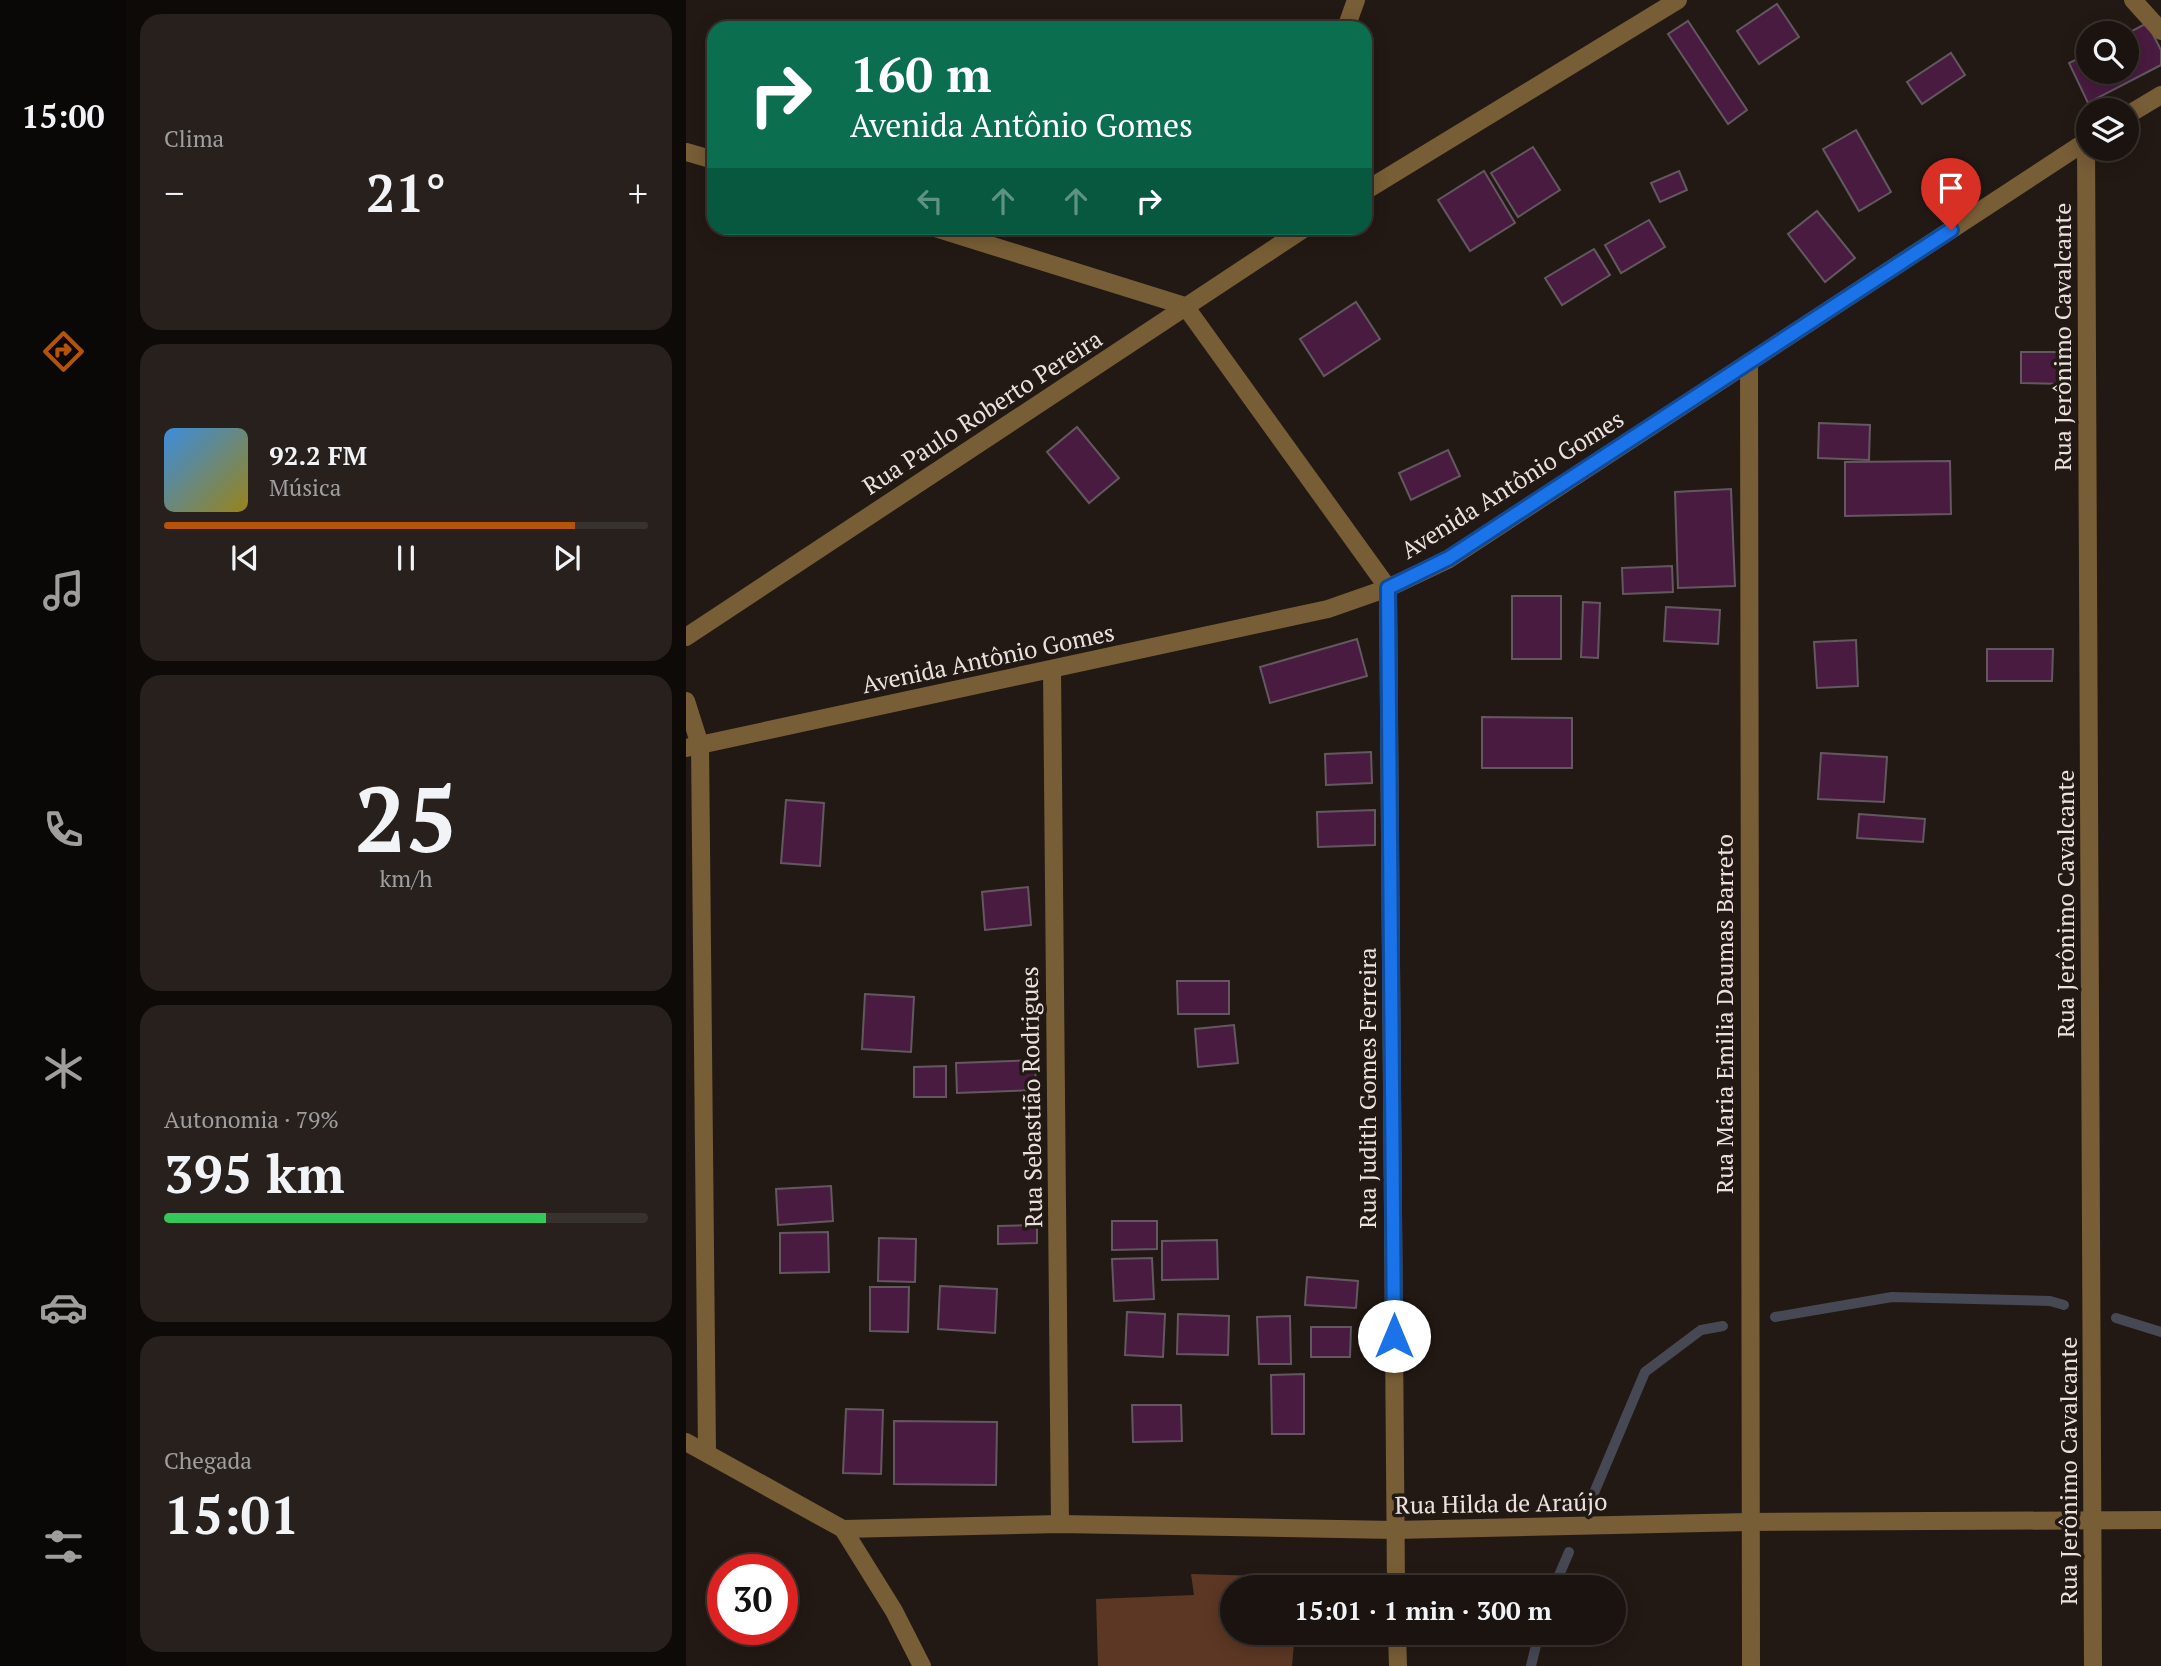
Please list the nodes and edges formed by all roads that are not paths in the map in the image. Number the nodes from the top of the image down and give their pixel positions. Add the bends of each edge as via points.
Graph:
1 (1356, 0) edge
2 (1678, 0) edge
3 (2133, 0) edge
4 (1348, 21) edge
5 (2161, 31) edge
6 (2161, 95) edge
7 (2139, 108) edge
8 (2076, 148) edge
9 (686, 152) edge
10 (707, 158) edge
11 (2087, 161) edge
12 (1372, 187) edge
13 (957, 235) edge
14 (1277, 235) edge
15 (1293, 235) edge
16 (1273, 247) junction
17 (1185, 306) junction
18 (1749, 362) junction
19 (1388, 588) junction
20 (686, 637) edge
21 (1052, 670) junction
22 (686, 701) edge
23 (693, 746) edge
24 (686, 1442) edge
25 (706, 1452) junction
26 (2093, 1520) junction
27 (2161, 1520) edge
28 (1749, 1522) junction
29 (1060, 1524) junction
30 (843, 1529) junction
31 (1395, 1530) junction
32 (1396, 1575) edge
33 (1397, 1645) edge
34 (922, 1666) edge
35 (1398, 1666) edge
36 (1751, 1666) edge
37 (2093, 1666) edge

1 - 4 street
2 - 12 street
3 - 5 street
6 - 7 street
8 - 18 street, Avenida Antônio Gomes
9 - 10 street
11 - 26 street, Rua Jerônimo Cavalcante
13 - 17 street
14 - 16 street
15 - 16 street, Rua Paulo Roberto Pereira
16 - 17 street, Rua Paulo Roberto Pereira
17 - 19 street
17 - 20 street, Rua Paulo Roberto Pereira
18 - 19 street, Avenida Antônio Gomes via 1449,558
18 - 28 street, Rua Maria Emilia Daumas Barreto
19 - 21 street, Avenida Antônio Gomes via 1328,609
19 - 31 street, Rua Judith Gomes Ferreira
21 - 23 street, Avenida Antônio Gomes
21 - 29 street, Rua Sebastião Rodrigues
22 - 23 street
23 - 25 street
24 - 25 street
25 - 30 street
26 - 27 street, Rua Hilda de Araújo
26 - 28 street, Rua Hilda de Araújo
26 - 37 street, Rua Jerônimo Cavalcante
28 - 31 street, Rua Hilda de Araújo
28 - 36 street, Rua Maria Emilia Daumas Barreto
29 - 30 street, Rua Hilda de Araújo
29 - 31 street, Rua Hilda de Araújo
30 - 34 street
31 - 32 street, Rua Judith Gomes Ferreira
33 - 35 street

